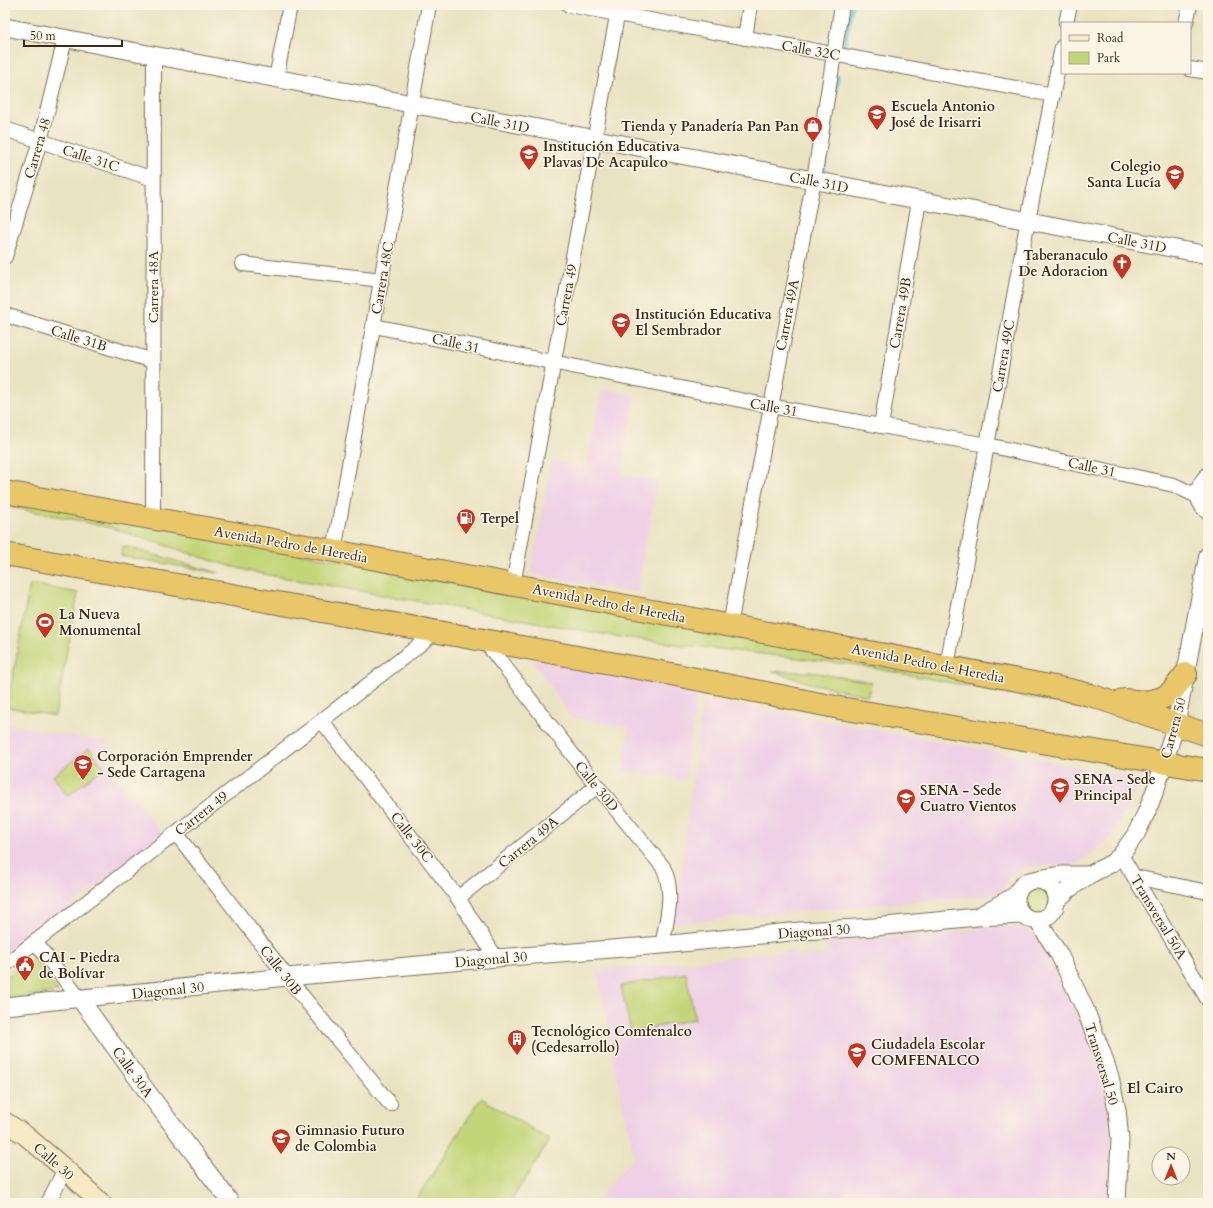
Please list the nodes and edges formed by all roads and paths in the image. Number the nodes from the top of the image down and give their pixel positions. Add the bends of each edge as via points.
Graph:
1 (290, 5) edge
2 (429, 5) edge
3 (569, 5) edge
4 (750, 5) edge
5 (842, 5) edge
6 (1070, 5) edge
7 (1190, 5) edge
8 (618, 9) edge
9 (1066, 22) edge
10 (1186, 22) edge
11 (5, 27) edge
12 (745, 38) junction
13 (65, 39) junction
14 (1061, 52) edge
15 (834, 54) junction
16 (154, 56) junction
17 (1191, 69) edge
18 (1208, 72) edge
19 (276, 79) junction
20 (1053, 95) junction
21 (412, 105) junction
22 (5, 129) edge
23 (594, 139) junction
24 (40, 141) junction
25 (153, 179) junction
26 (813, 181) junction
27 (919, 201) junction
28 (1028, 222) junction
29 (1208, 255) edge
30 (5, 257) edge
31 (243, 264) dead end
32 (382, 280) junction
33 (5, 315) edge
34 (374, 326) junction
35 (153, 361) junction
36 (553, 363) junction
37 (770, 406) junction
38 (880, 426) junction
39 (987, 445) junction
40 (1203, 485) edge
41 (5, 492) edge
42 (1208, 511) edge
43 (153, 519) junction
44 (334, 552) junction
45 (5, 554) edge
46 (1208, 555) edge
47 (513, 585) junction
48 (730, 625) junction
49 (435, 632) junction
50 (484, 640) junction
51 (947, 666) junction
52 (1186, 674) junction
53 (1090, 695) junction
54 (322, 721) junction
55 (1176, 724) junction
56 (1208, 735) edge
57 (1164, 763) junction
58 (1208, 770) edge
59 (597, 786) junction
60 (176, 833) junction
61 (1121, 855) junction
62 (1089, 875) junction
63 (1135, 877) junction
64 (1038, 879) junction
65 (1208, 892) edge
66 (1016, 895) junction
67 (458, 898) junction
68 (1056, 904) junction
69 (977, 917) junction
70 (1029, 918) junction
71 (36, 942) junction
72 (662, 945) junction
73 (1059, 954) junction
74 (496, 958) junction
75 (5, 965) edge
76 (287, 977) junction
77 (80, 999) junction
78 (1208, 1000) edge
79 (5, 1006) edge
80 (390, 1104) dead end
81 (5, 1122) edge
82 (65, 1169) junction
83 (48, 1203) edge
84 (101, 1203) edge
85 (231, 1203) edge
86 (1117, 1203) edge

1 - 19 street
2 - 21 street, Carrera 48C
3 - 8 street, Calle 32C
4 - 12 street
5 - 15 street, Carrera 49A
6 - 9 street
7 - 10 street
8 - 12 street, Calle 32C
8 - 23 street, Carrera 49
11 - 13 street, Calle 31D
12 - 15 street, Calle 32C
13 - 16 street, Calle 31D
13 - 24 street, Carrera 48
14 - 20 street, Carrera 49C
15 - 20 street, Calle 32C
15 - 26 street, Carrera 49A
16 - 19 street, Calle 31D
16 - 25 street, Carrera 48A
17 - 18 street
19 - 21 street, Calle 31D
20 - 28 street, Carrera 49C
21 - 23 street, Calle 31D
21 - 32 street, Carrera 48C
22 - 24 street, Calle 31C
23 - 26 street, Calle 31D
23 - 36 street, Carrera 49
24 - 25 street, Calle 31C
24 - 30 street, Carrera 48
25 - 35 street, Carrera 48A
26 - 27 street, Calle 31D
26 - 37 street, Carrera 49A
27 - 28 street, Calle 31D
27 - 38 street, Carrera 49B
28 - 29 street, Calle 31D
28 - 39 street, Carrera 49C
31 - 32 street
32 - 34 street, Carrera 48C
33 - 35 street, Calle 31B
34 - 36 street, Calle 31
34 - 44 street, Carrera 48C
35 - 43 street, Carrera 48A
36 - 37 street, Calle 31
36 - 47 street, Carrera 49
37 - 38 street, Calle 31
37 - 48 street, Carrera 49A
38 - 39 street, Calle 31
39 - 40 street, Calle 31 via 1174,485
39 - 51 street, Carrera 49C
40 - 42 street via 1202,505
41 - 43 highway, Avenida Pedro de Heredia
43 - 44 highway, Avenida Pedro de Heredia
44 - 47 highway, Avenida Pedro de Heredia
45 - 49 highway
46 - 52 street, Carrera 50
47 - 48 highway, Avenida Pedro de Heredia
48 - 51 highway, Avenida Pedro de Heredia
49 - 50 highway
49 - 54 street, Carrera 49
50 - 57 highway via 840,708
50 - 59 street, Calle 30D
51 - 53 highway, Avenida Pedro de Heredia
52 - 53 highway via 1172,692 1152,701 1140,702
52 - 55 street, Carrera 50
53 - 55 highway, Avenida Pedro de Heredia
54 - 60 street, Carrera 49
54 - 67 street, Calle 30C
55 - 56 highway, Avenida Pedro de Heredia
55 - 57 street, Carrera 50
57 - 58 highway
57 - 61 street, Carrera 50 via 1147,811 1136,834
59 - 67 street, Carrera 49A
59 - 72 street, Calle 30D via 663,867 667,876 668,914
60 - 71 street, Carrera 49
60 - 76 street, Calle 30B
61 - 62 street, Carrera 50
61 - 63 street, Transversal 50A
62 - 64 street, Carrera 50 via 1061,875
62 - 68 street, Carrera 50 via 1069,889
63 - 65 street
63 - 78 street, Transversal 50A
64 - 66 street via 1026,882
64 - 68 street via 1052,887
66 - 69 street, Diagonal 30
66 - 70 street via 1016,906
67 - 74 street, Calle 30C
68 - 70 street via 1047,917
68 - 73 street, Transversal 50
69 - 70 street, Diagonal 30
69 - 72 street, Diagonal 30
70 - 73 street, Transversal 50
71 - 75 street, Carrera 49
71 - 77 street, Calle 30A
72 - 74 street, Diagonal 30
73 - 86 street, Transversal 50 via 1085,1009 1110,1077 1120,1140
74 - 76 street, Diagonal 30
76 - 77 street, Diagonal 30
76 - 80 street, Calle 30B
77 - 79 street, Diagonal 30
77 - 85 street, Calle 30A
81 - 82 main road, Calle 30 via 25,1135
82 - 83 street
82 - 84 main road, Calle 30

